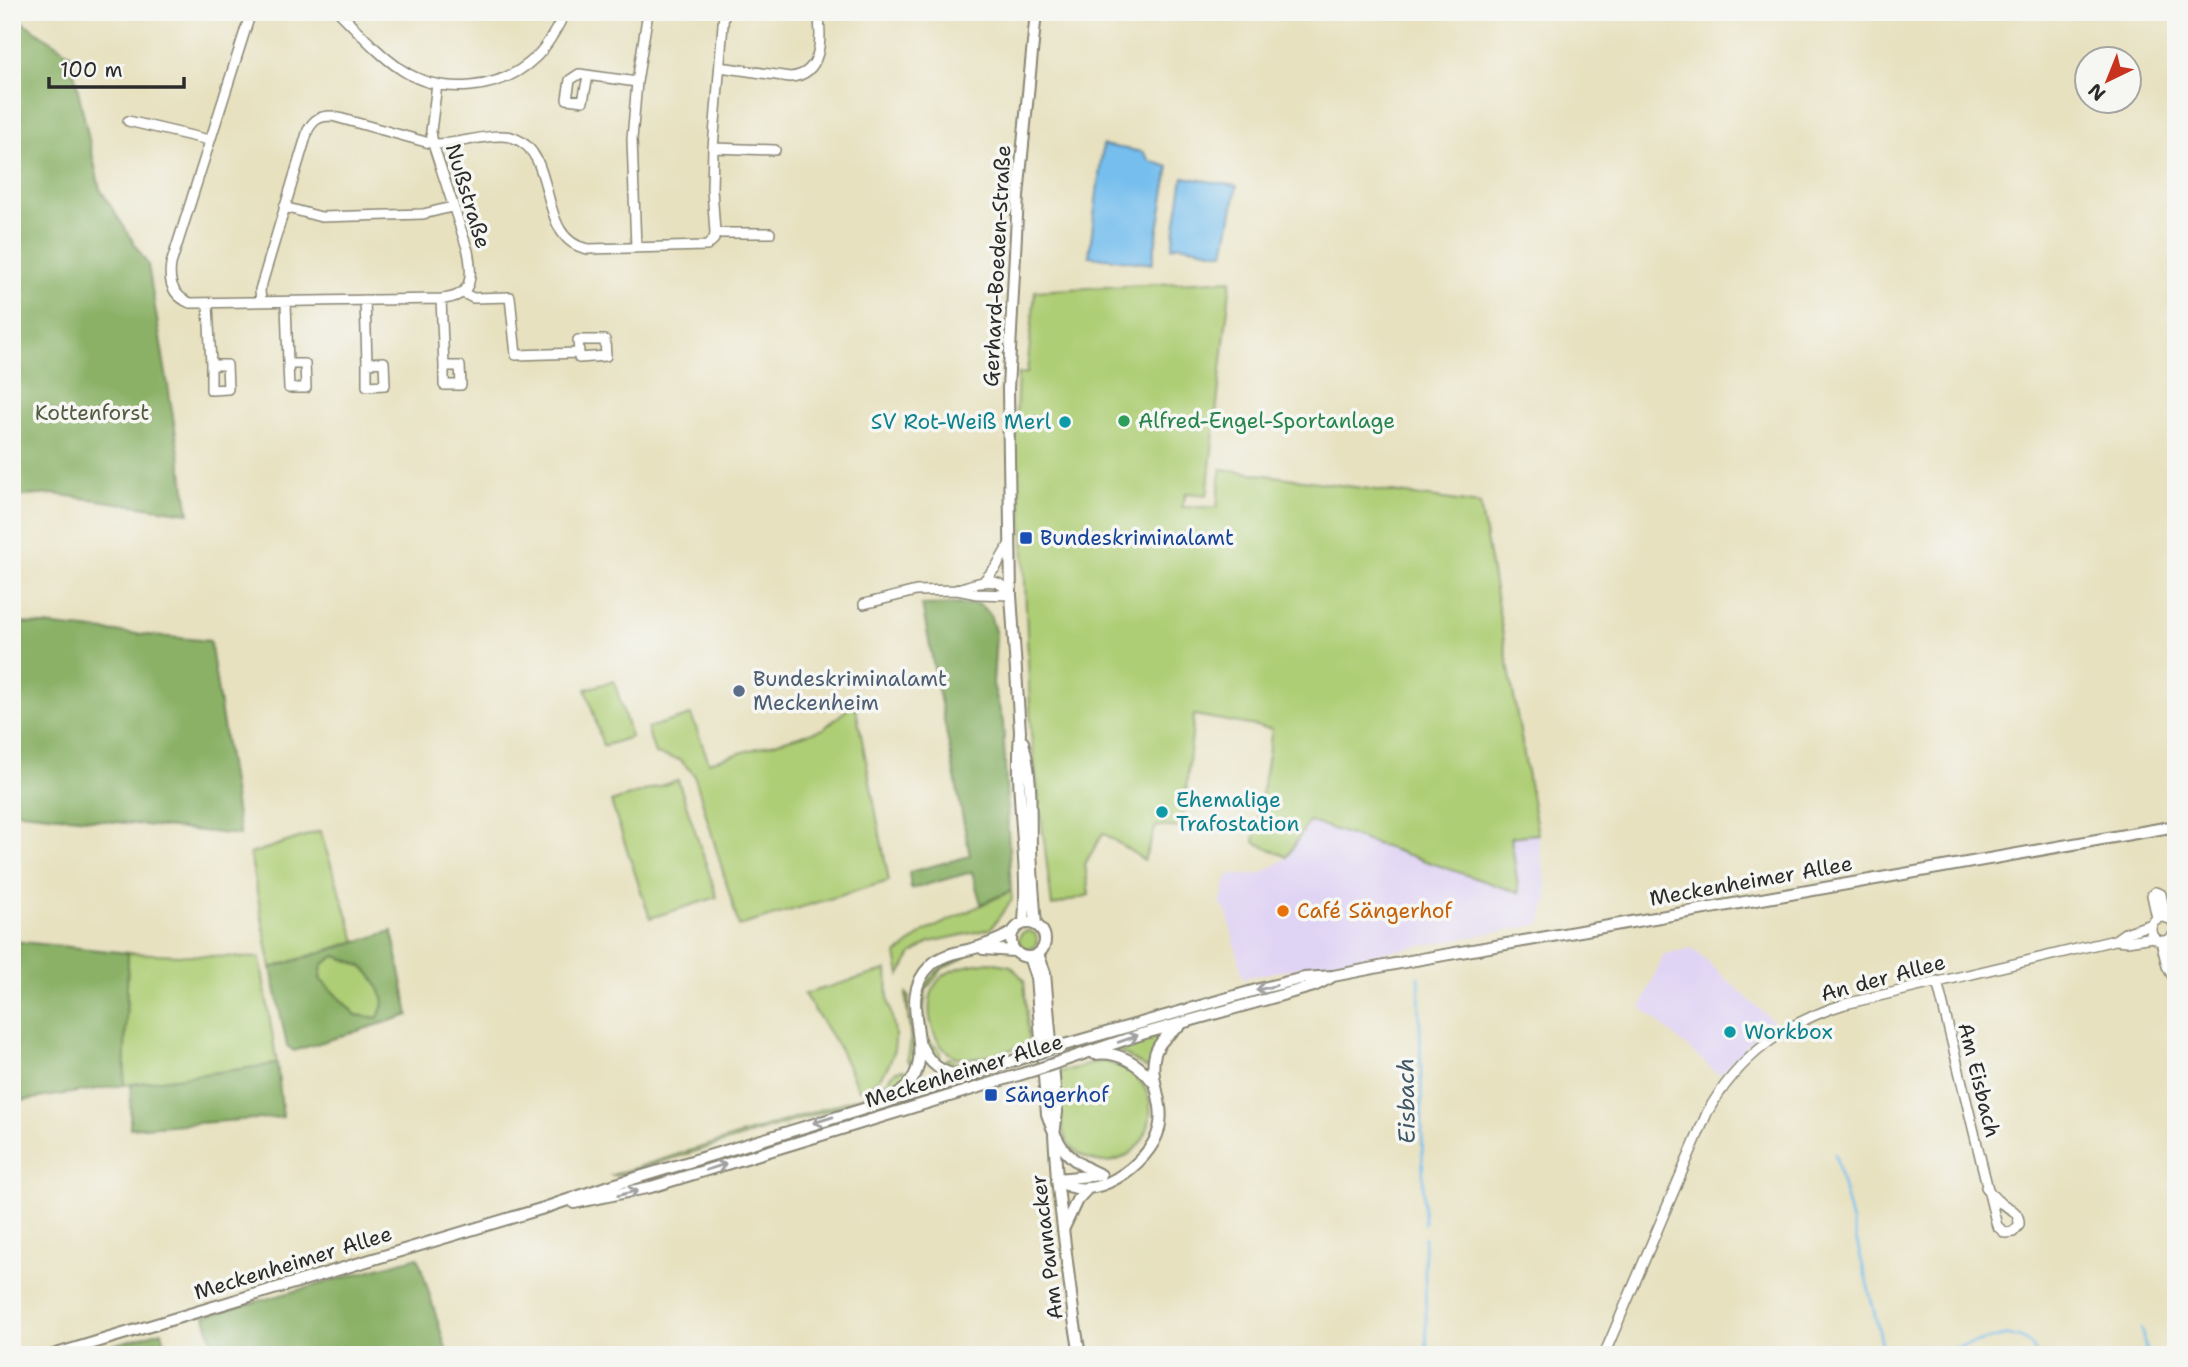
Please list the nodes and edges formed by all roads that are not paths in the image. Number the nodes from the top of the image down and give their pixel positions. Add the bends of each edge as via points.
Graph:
1 (339, 12) edge
2 (565, 12) edge
3 (648, 12) edge
4 (724, 12) edge
5 (818, 12) edge
6 (1037, 12) edge
7 (247, 13) edge
8 (720, 67) junction
9 (588, 76) dead end
10 (637, 82) junction
11 (437, 84) junction
12 (128, 121) dead end
13 (209, 140) junction
14 (433, 144) junction
15 (713, 148) junction
16 (775, 150) dead end
17 (284, 207) junction
18 (452, 207) junction
19 (715, 233) junction
20 (770, 233) dead end
21 (636, 248) junction
22 (463, 293) junction
23 (441, 299) junction
24 (365, 300) junction
25 (261, 302) junction
26 (286, 302) junction
27 (208, 304) junction
28 (579, 353) dead end
29 (367, 363) dead end
30 (288, 364) dead end
31 (211, 365) dead end
32 (444, 366) dead end
33 (1009, 545) junction
34 (982, 583) junction
35 (957, 590) junction
36 (1011, 595) junction
37 (864, 604) dead end
38 (2176, 827) edge
39 (1030, 924) junction
40 (2168, 924) edge
41 (1012, 933) junction
42 (2161, 939) junction
43 (2115, 940) junction
44 (973, 949) junction
45 (1014, 950) junction
46 (1033, 955) junction
47 (1333, 976) junction
48 (1937, 981) junction
49 (2175, 981) edge
50 (1186, 1021) junction
51 (919, 1040) junction
52 (1072, 1059) junction
53 (969, 1075) junction
54 (1155, 1083) junction
55 (889, 1100) junction
56 (1054, 1135) junction
57 (1130, 1169) junction
58 (1101, 1175) junction
59 (1057, 1178) junction
60 (1986, 1187) junction
61 (1088, 1188) junction
62 (604, 1193) junction
63 (1062, 1233) junction
64 (53, 1355) edge
65 (1080, 1355) edge
66 (1604, 1355) edge

1 - 11 street via 397,66
2 - 11 street via 535,58 507,76 476,85
3 - 10 street
4 - 8 street
5 - 8 street via 821,32 816,60 808,72 790,77
6 - 33 main road, Gerhard-Boeden-Straße via 1018,196 1009,377
7 - 13 street
8 - 15 street
9 - 10 street
10 - 21 street via 632,139
11 - 14 street, Nußstraße
12 - 13 street
13 - 27 street via 169,276 183,300
14 - 17 street via 332,116 318,118 308,130
14 - 18 street, Nußstraße
14 - 21 street via 516,138 532,151 561,233 568,241 588,249
15 - 16 street
15 - 19 street
17 - 18 street via 321,217 423,214
17 - 25 street via 260,290
18 - 22 street, Nußstraße via 472,268
19 - 20 street
19 - 21 street via 707,246
22 - 23 street
22 - 28 street via 473,298 510,297 516,355
23 - 24 street
23 - 32 street
24 - 26 street
24 - 29 street
25 - 26 street
25 - 27 street
26 - 30 street
27 - 31 street
33 - 34 street
33 - 36 main road, Gerhard-Boeden-Straße
34 - 35 street
34 - 36 street via 1000,582
35 - 36 street
35 - 37 street via 901,593
36 - 39 main road, Gerhard-Boeden-Straße via 1020,733 1033,810
38 - 47 main road, Meckenheimer Allee
39 - 41 main road via 1016,927
39 - 46 main road, Gerhard-Boeden-Straße via 1045,936 1045,943
40 - 42 street
40 - 42 street via 2151,931
40 - 43 street, An der Allee via 2125,933
41 - 44 main road
41 - 45 main road
42 - 43 street, An der Allee
42 - 49 street
43 - 48 street, An der Allee
44 - 45 main road
44 - 51 main road via 944,957 924,974 914,1002
45 - 46 main road
46 - 56 main road, Am Pannacker via 1047,1114
47 - 50 main road, Meckenheimer Allee via 1307,988
47 -> 53 main road, Meckenheimer Allee, bridge via 1263,988
48 - 60 street, Am Eisbach
48 - 66 street, An der Allee via 1821,1011 1768,1042 1738,1069 1715,1098 1697,1134
52 -> 50 main road, Meckenheimer Allee
50 - 54 main road via 1157,1049
51 - 53 main road via 939,1069
51 - 55 main road via 916,1071
52 - 54 main road via 1115,1055 1139,1066
62 -> 52 main road, Meckenheimer Allee, bridge via 651,1187
53 - 55 main road, Meckenheimer Allee
54 - 57 main road via 1161,1108 1158,1131 1149,1151
55 -> 62 main road, Meckenheimer Allee
56 - 58 main road via 1073,1160
56 - 59 main road, Am Pannacker
57 - 58 main road
57 - 61 main road
58 - 59 main road
59 - 61 main road via 1069,1188
59 - 63 main road, Am Pannacker
60 - 60 street, Am Eisbach via 1997,1227 2004,1233 2013,1232 2019,1217
61 - 63 main road via 1074,1205
62 - 64 main road, Meckenheimer Allee
63 - 65 main road, Am Pannacker

